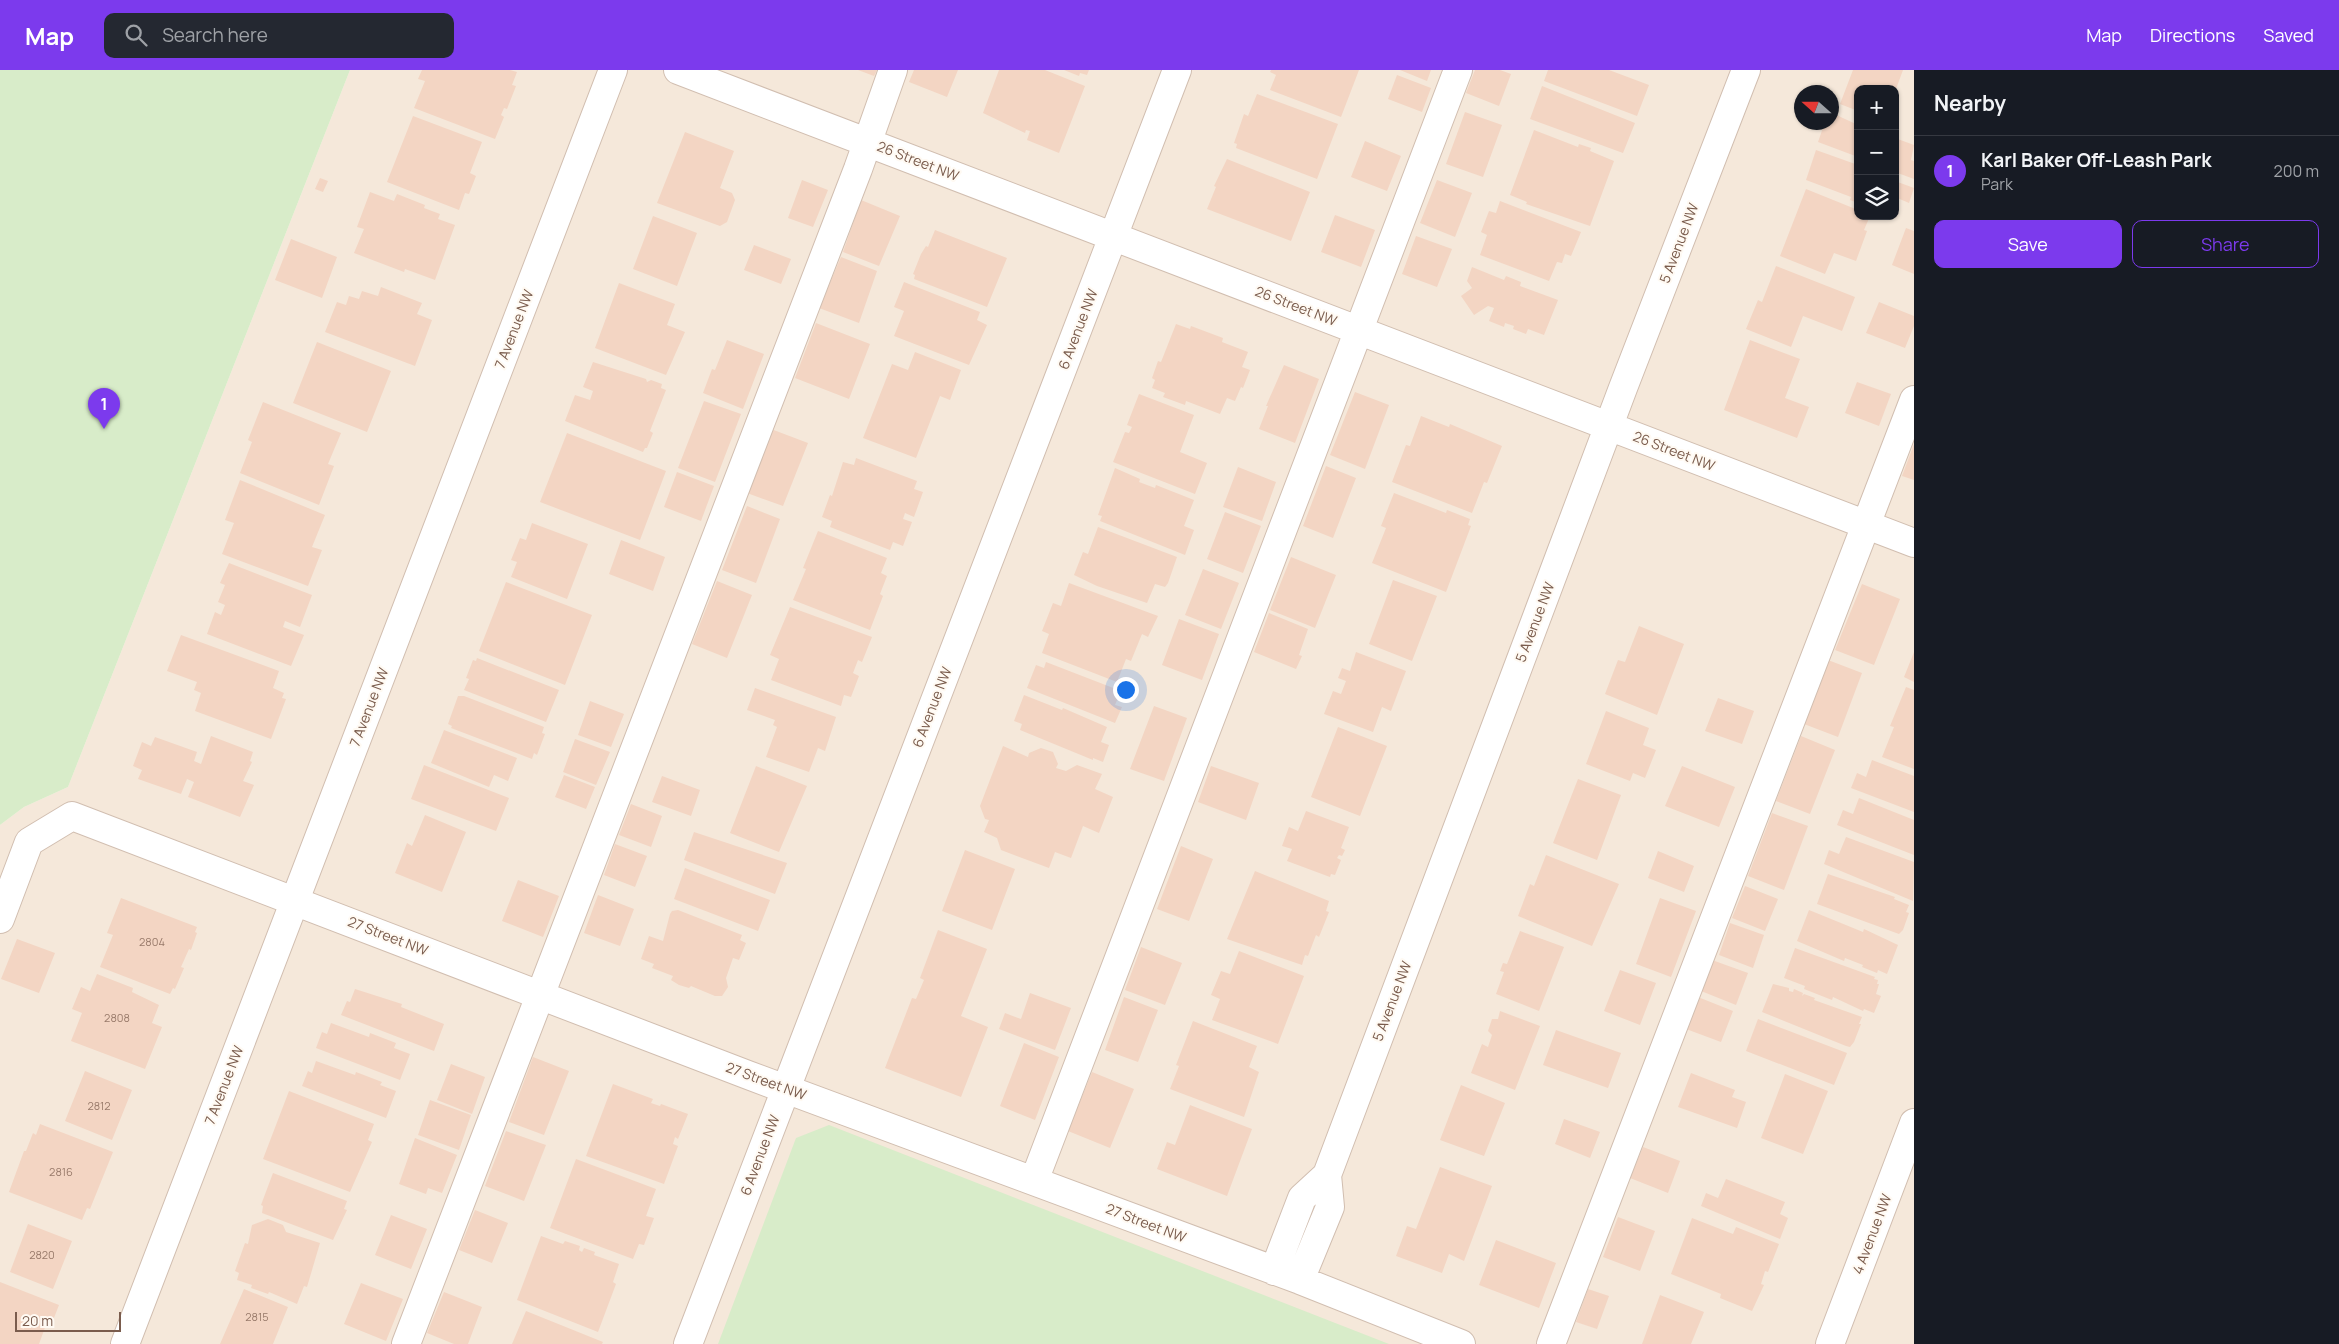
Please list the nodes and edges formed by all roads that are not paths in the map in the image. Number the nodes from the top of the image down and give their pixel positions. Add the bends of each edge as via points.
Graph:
1 (613, 70) edge
2 (678, 70) edge
3 (893, 70) edge
4 (1177, 70) edge
5 (1458, 70) edge
6 (1746, 70) edge
7 (868, 142) junction
8 (1114, 237) junction
9 (1359, 330) junction
10 (1914, 400) edge
11 (1610, 426) junction
12 (1867, 525) junction
13 (1914, 543) edge
14 (295, 900) junction
15 (0, 919) edge
16 (540, 994) junction
17 (785, 1088) junction
18 (1914, 1123) edge
19 (1327, 1175) junction
20 (1034, 1181) junction
21 (1274, 1271) junction
22 (1300, 1280) junction
23 (125, 1344) edge
24 (406, 1344) edge
25 (688, 1344) edge
26 (1461, 1344) edge
27 (1551, 1344) edge
28 (1830, 1344) edge

1 - 14 street, 7 Avenue NW
2 - 7 street, 26 Street NW
3 - 7 street
4 - 8 street, 6 Avenue NW
5 - 9 street
6 - 11 street, 5 Avenue NW
7 - 8 street, 26 Street NW
7 - 16 street
8 - 9 street, 26 Street NW
8 - 17 street, 6 Avenue NW
9 - 11 street, 26 Street NW
9 - 20 street
10 - 12 street
11 - 12 street, 26 Street NW
11 - 19 street, 5 Avenue NW
12 - 13 street, 26 Street NW
12 - 27 street
14 - 15 street, 27 Street NW via 72,816 29,842
14 - 16 street, 27 Street NW
14 - 23 street, 7 Avenue NW
16 - 17 street, 27 Street NW
16 - 24 street
17 - 20 street, 27 Street NW
17 - 25 street, 6 Avenue NW
18 - 28 street, 4 Avenue NW
19 - 21 street, 5 Avenue NW via 1302,1198
19 - 22 street, 5 Avenue NW via 1330,1207
20 - 21 street, 27 Street NW
21 - 22 street, 27 Street NW
22 - 26 street, 27 Street NW

